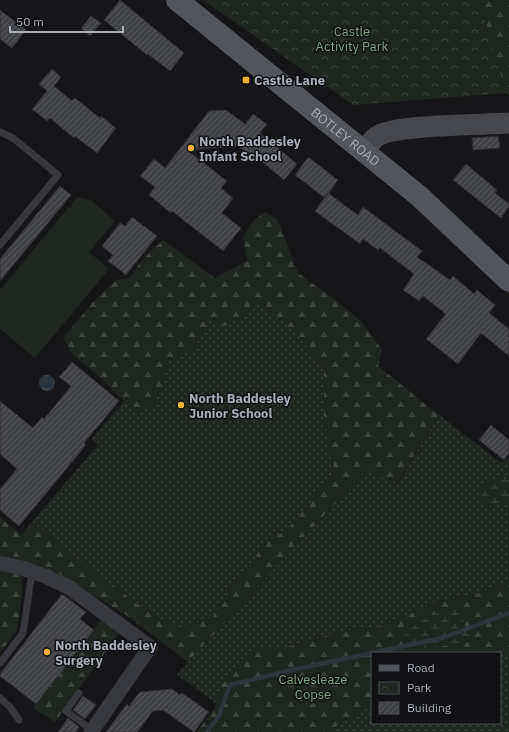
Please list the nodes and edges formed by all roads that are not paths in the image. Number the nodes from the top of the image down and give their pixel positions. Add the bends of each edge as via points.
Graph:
1 (176, 0) edge
2 (509, 123) edge
3 (0, 132) edge
4 (364, 151) junction
5 (0, 245) edge
6 (509, 281) edge
7 (0, 563) edge
8 (32, 572) junction
9 (0, 663) edge
10 (79, 693) dead end
11 (0, 698) edge
12 (19, 720) dead end
13 (91, 731) edge

1 - 4 main road, BOTLEY ROAD
2 - 4 street via 389,132 377,136
3 - 5 lane via 13,138 58,175
4 - 6 main road, BOTLEY ROAD via 419,196
7 - 8 street
8 - 9 lane via 23,633
8 - 13 street via 70,588 150,647
10 - 13 lane via 66,711
11 - 12 lane

